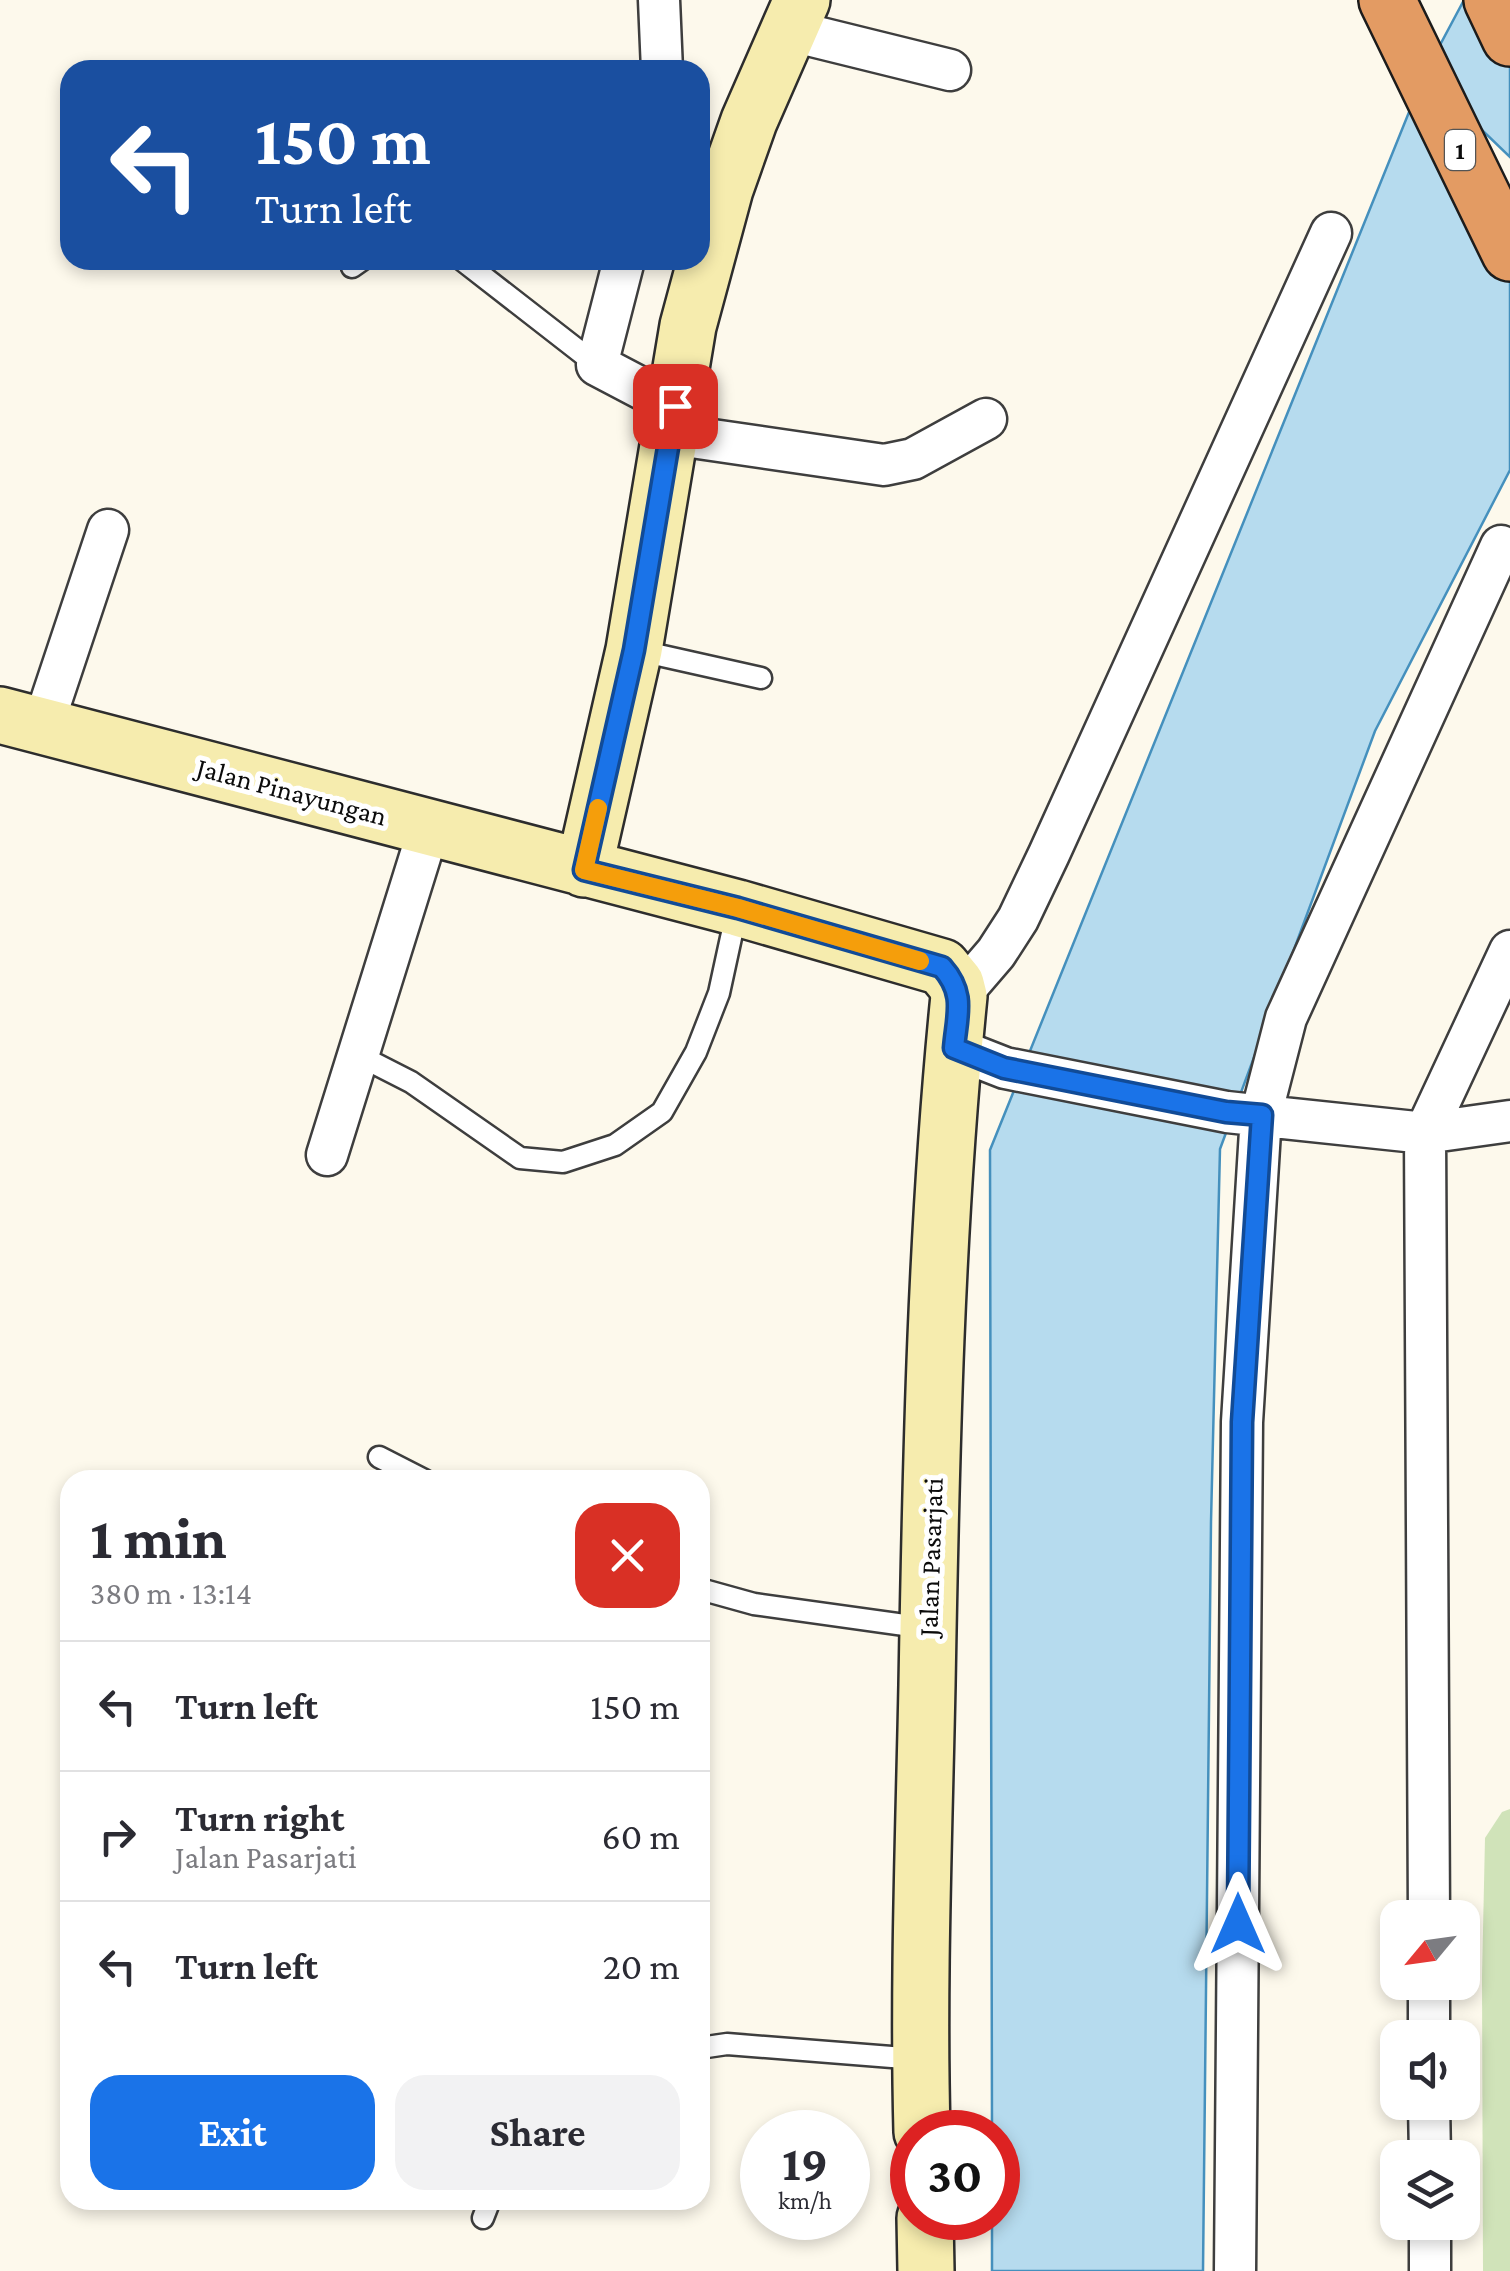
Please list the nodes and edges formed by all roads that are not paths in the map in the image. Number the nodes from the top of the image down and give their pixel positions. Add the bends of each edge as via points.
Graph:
1 (1492, 0) edge
2 (651, 5) edge
3 (795, 15) edge
4 (1398, 24) edge
5 (1510, 38) edge
6 (660, 60) edge
7 (950, 70) dead end
8 (1331, 233) dead end
9 (710, 245) edge
10 (1510, 253) edge
11 (475, 270) edge
12 (621, 270) edge
13 (703, 270) edge
14 (597, 365) junction
15 (986, 419) dead end
16 (673, 420) junction
17 (108, 530) dead end
18 (1501, 546) dead end
19 (634, 650) junction
20 (761, 678) dead end
21 (22, 720) edge
22 (428, 828) junction
23 (584, 870) junction
24 (738, 908) junction
25 (1510, 951) edge
26 (958, 989) junction
27 (954, 1048) junction
28 (358, 1055) junction
29 (1244, 1113) junction
30 (1510, 1121) edge
31 (1425, 1132) junction
32 (328, 1156) dead end
33 (380, 1458) dead end
34 (404, 1470) edge
35 (710, 1592) edge
36 (928, 1628) junction
37 (1428, 1900) edge
38 (710, 2047) edge
39 (920, 2060) junction
40 (921, 2110) edge
41 (925, 2240) edge
42 (1430, 2240) edge
43 (926, 2271) edge
44 (1236, 2271) edge
45 (1430, 2271) edge

1 - 5 highway
2 - 6 street
3 - 7 street
3 - 9 main road via 749,120
4 - 10 highway, 1
8 - 26 street via 1018,919 996,953
11 - 14 lane
12 - 14 street
13 - 16 main road
14 - 16 street
15 - 16 street via 913,459 884,465
16 - 19 main road
17 - 21 street
18 - 29 street
19 - 20 lane
19 - 23 main road
21 - 22 main road, Jalan Pinayungan
22 - 23 main road, Jalan Pinayungan
22 - 28 street
23 - 24 main road, Jalan Pinayungan
24 - 26 main road, Jalan Pinayungan via 942,967
24 - 28 lane via 719,993 696,1052 662,1112 615,1144 563,1162 520,1158 410,1082
25 - 31 street
26 - 27 main road, Jalan Pasarjati
27 - 29 street via 1004,1068
27 - 36 main road, Jalan Pasarjati via 939,1242
28 - 32 street
29 - 31 street
29 - 44 street
30 - 31 street
31 - 37 street
33 - 34 lane
35 - 36 lane
36 - 39 main road, Jalan Pasarjati
38 - 39 lane
39 - 40 main road, Jalan Pasarjati
41 - 43 main road
42 - 45 street

